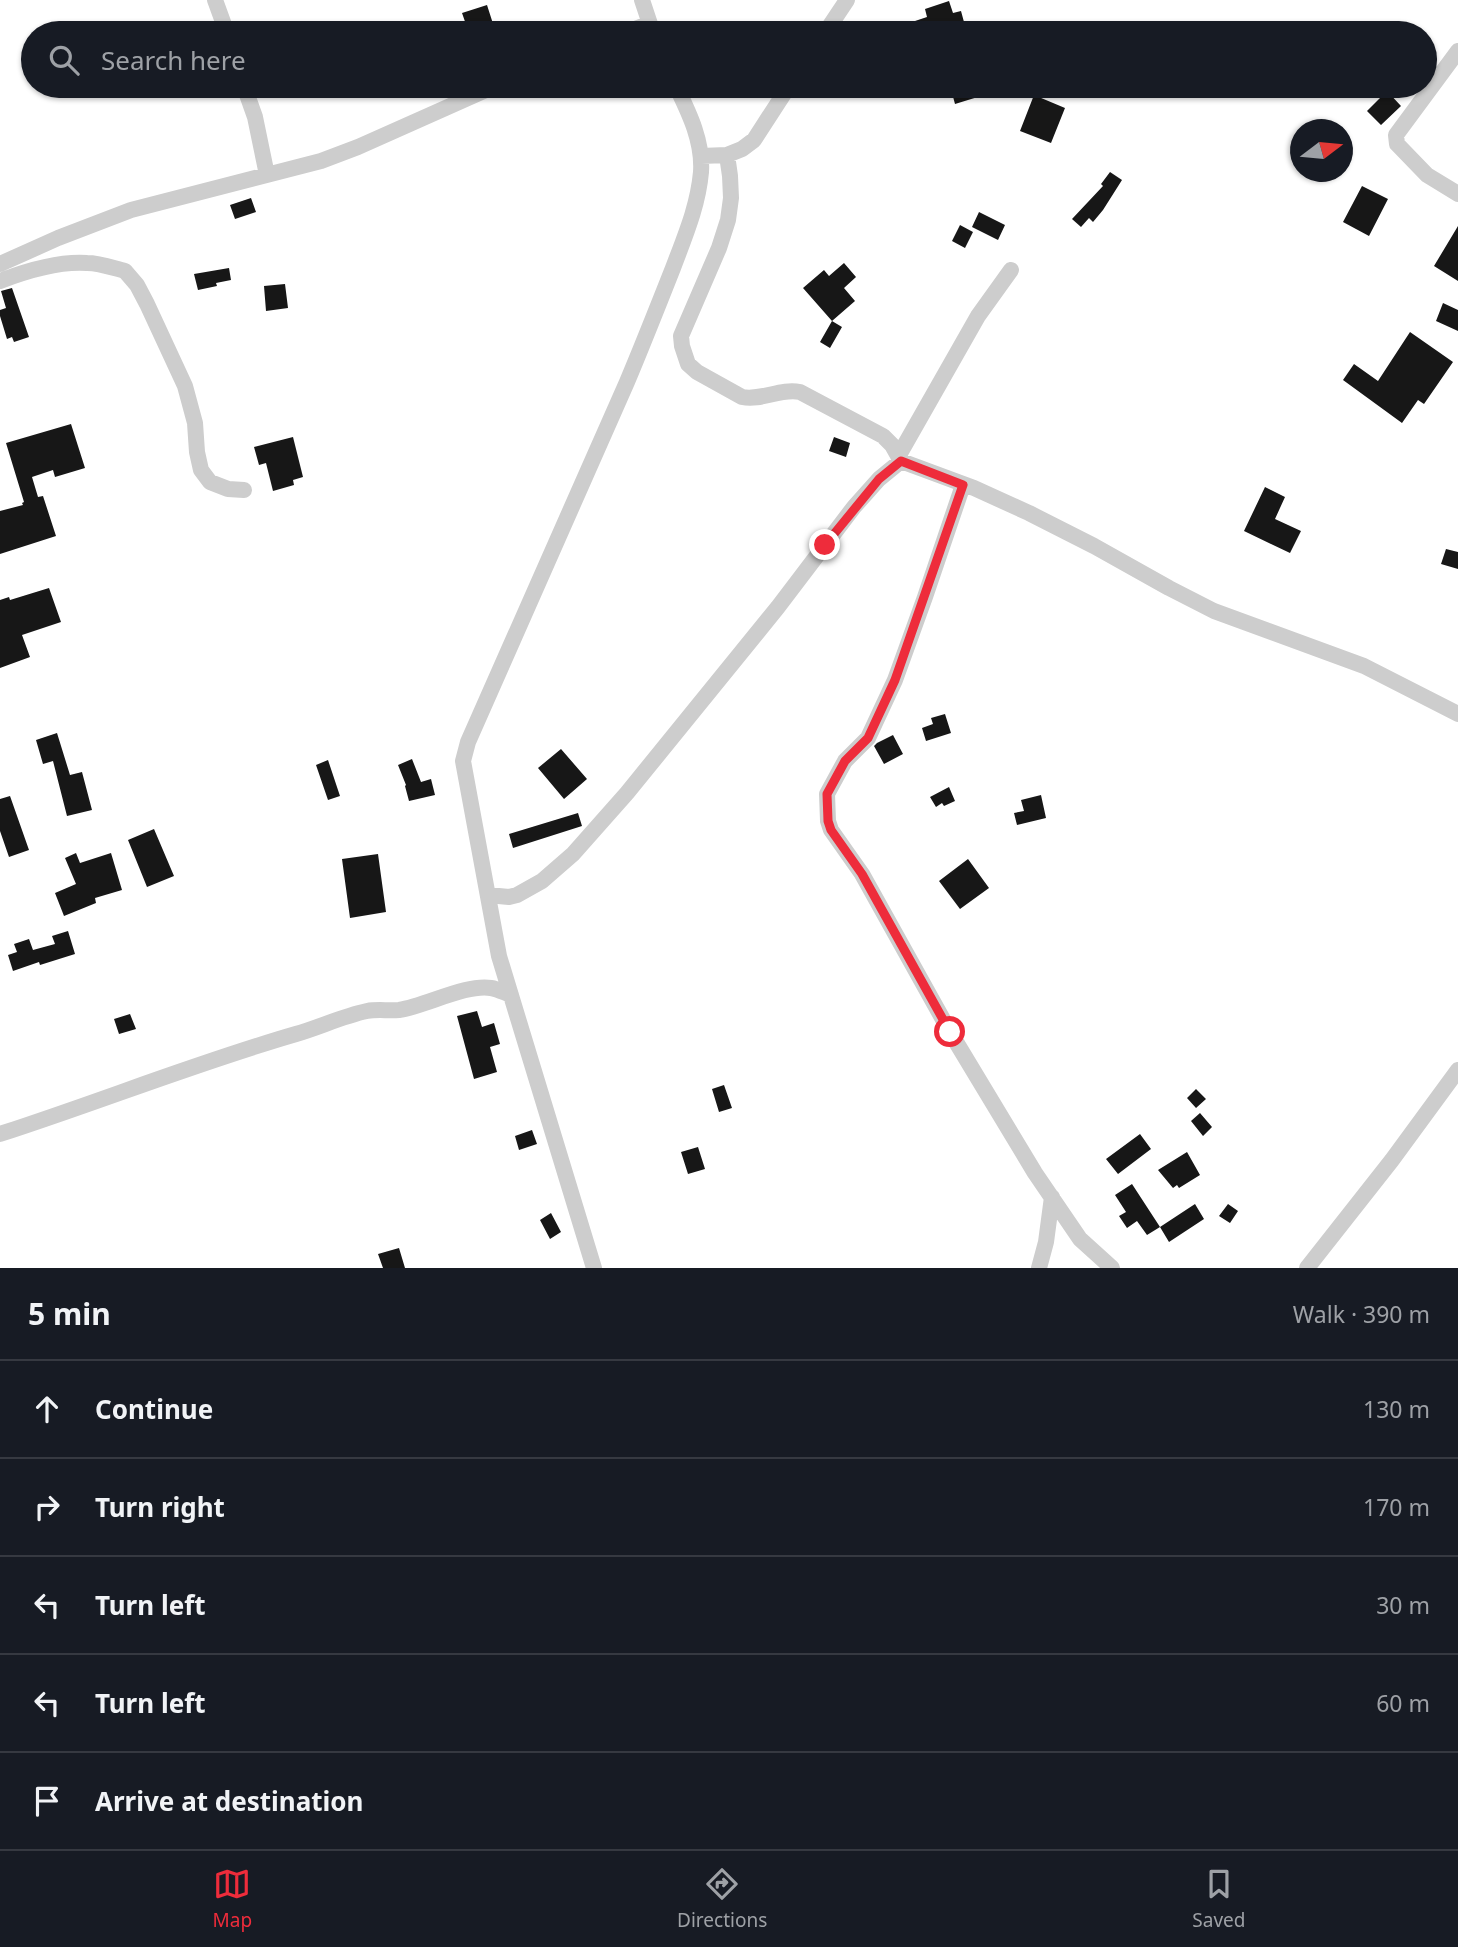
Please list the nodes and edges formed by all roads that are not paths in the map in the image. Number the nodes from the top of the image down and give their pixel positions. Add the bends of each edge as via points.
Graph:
1 (215, 0) edge
2 (642, 0) edge
3 (847, 0) edge
4 (222, 21) edge
5 (648, 21) edge
6 (833, 21) edge
7 (1458, 51) edge
8 (1437, 79) edge
9 (248, 98) edge
10 (468, 98) edge
11 (681, 98) edge
12 (781, 98) edge
13 (1423, 98) edge
14 (727, 155) junction
15 (701, 156) junction
16 (267, 175) junction
17 (1458, 194) edge
18 (0, 264) edge
19 (1011, 270) dead end
20 (0, 281) edge
21 (900, 458) junction
22 (963, 485) junction
23 (244, 490) dead end
24 (1458, 714) edge
25 (488, 895) junction
26 (511, 995) junction
27 (1458, 1070) edge
28 (0, 1134) edge
29 (1052, 1197) junction
30 (594, 1268) edge
31 (1039, 1268) edge
32 (1112, 1268) edge
33 (1307, 1268) edge

1 - 4 street
2 - 5 street
3 - 6 street
7 - 8 street
9 - 16 street
10 - 16 street via 359,147
11 - 15 street
12 - 14 street via 754,140
13 - 17 street via 1396,135 1397,144 1427,175
14 - 15 street
14 - 21 street via 728,220 681,336 688,365 742,397 800,391 883,436
15 - 25 street via 696,208 647,335 464,753
16 - 18 street via 131,210
19 - 21 street via 978,316
20 - 23 street via 37,269 86,262 125,271 137,285 186,386 201,470 209,482
21 - 22 street
21 - 25 street via 573,854 517,895
22 - 24 street via 1029,513 1214,611 1364,666
22 - 29 street via 895,680 868,738 845,761 827,794 828,821
25 - 26 street
26 - 28 street via 476,988 398,1010 355,1014
26 - 30 street
27 - 33 street
29 - 31 street
29 - 32 street via 1080,1239

